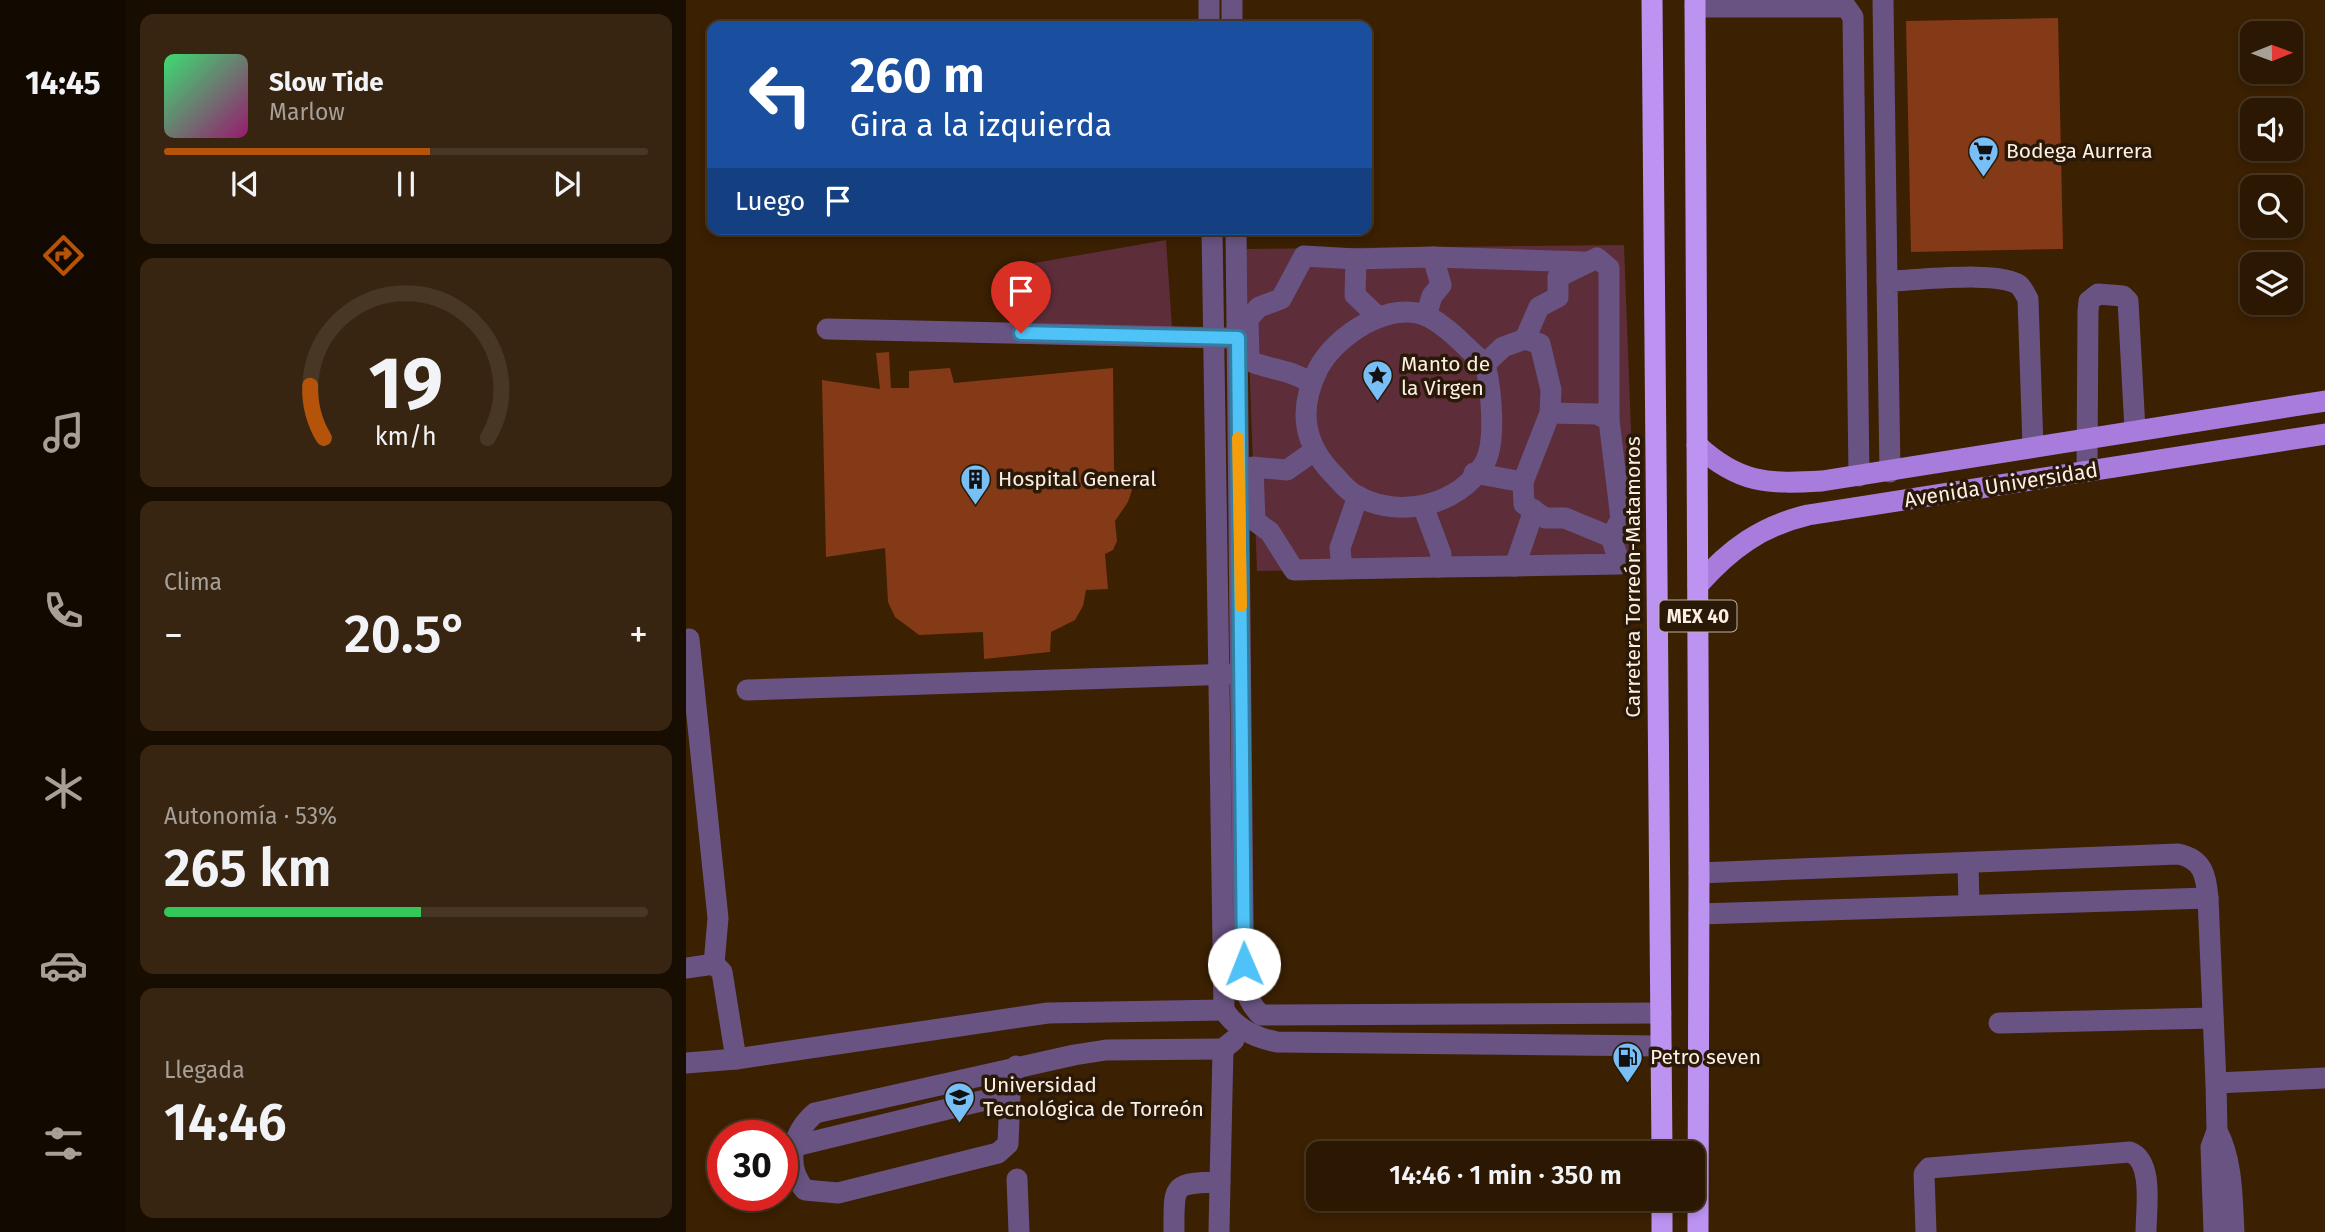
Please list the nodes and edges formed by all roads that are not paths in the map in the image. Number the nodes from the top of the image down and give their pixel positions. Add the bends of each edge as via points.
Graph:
1 (1209, 0) edge
2 (1232, 0) edge
3 (1652, 0) edge
4 (1882, 0) edge
5 (1695, 4) edge
6 (1852, 7) edge
7 (1209, 21) edge
8 (1232, 21) edge
9 (1212, 235) edge
10 (1236, 235) edge
11 (1433, 257) junction
12 (1356, 259) junction
13 (1584, 262) junction
14 (1887, 281) junction
15 (1426, 316) junction
16 (1378, 317) junction
17 (827, 329) dead end
18 (1214, 338) junction
19 (1238, 338) junction
20 (1525, 339) junction
21 (1250, 361) junction
22 (1485, 365) junction
23 (1311, 383) junction
24 (2325, 401) edge
25 (1550, 413) junction
26 (1609, 420) junction
27 (2135, 429) junction
28 (2325, 435) edge
29 (2085, 439) junction
30 (1698, 445) junction
31 (2033, 447) junction
32 (1314, 451) junction
33 (1930, 464) junction
34 (1254, 467) junction
35 (2087, 471) junction
36 (1890, 472) junction
37 (1474, 473) junction
38 (1859, 476) junction
39 (1523, 482) junction
40 (1228, 487) junction
41 (1357, 496) junction
42 (1935, 496) junction
43 (1423, 506) junction
44 (1534, 510) junction
45 (1611, 537) junction
46 (1515, 566) junction
47 (1440, 567) junction
48 (1342, 569) junction
49 (1698, 585) junction
50 (689, 639) dead end
51 (1219, 673) junction
52 (1242, 674) junction
53 (747, 690) dead end
54 (1968, 863) junction
55 (1699, 873) junction
56 (2208, 898) junction
57 (1969, 905) junction
58 (1699, 915) junction
59 (714, 964) junction
60 (686, 968) edge
61 (1224, 1010) junction
62 (1661, 1013) junction
63 (1261, 1015) junction
64 (2213, 1018) junction
65 (1999, 1023) dead end
66 (1244, 1030) junction
67 (1661, 1046) junction
68 (1223, 1049) junction
69 (736, 1059) junction
70 (686, 1063) edge
71 (1016, 1066) junction
72 (2325, 1078) edge
73 (2217, 1083) junction
74 (1010, 1094) junction
75 (2217, 1132) junction
76 (798, 1138) edge
77 (1662, 1141) edge
78 (798, 1145) edge
79 (798, 1178) edge
80 (1017, 1179) dead end
81 (1220, 1182) junction
82 (1662, 1211) edge
83 (1019, 1232) edge
84 (1174, 1232) edge
85 (1219, 1232) edge
86 (1662, 1232) edge
87 (1698, 1232) edge
88 (1926, 1232) edge
89 (2146, 1232) edge
90 (2214, 1232) edge
91 (2234, 1232) edge

1 - 7 street
2 - 8 street
3 - 62 highway, Carretera Torreón-Matamoros / MEX 40
4 - 14 street
5 - 6 street
5 - 30 highway, MEX 40
6 - 38 street
9 - 18 street
10 - 19 street
11 - 12 street
11 - 13 street
11 - 15 street via 1441,285
12 - 16 street via 1355,295
12 - 21 street via 1304,256 1281,299 1259,307 1248,319
13 - 20 street via 1558,277 1559,297 1539,307
13 - 26 street via 1597,258 1609,268
14 - 31 street via 1980,278 2006,280 2023,289 2028,299
14 - 36 street
15 - 16 street
15 - 22 street via 1456,336
16 - 23 street via 1348,333
17 - 18 street
18 - 19 street
18 - 40 street
19 - 40 street
20 - 22 street via 1503,347
20 - 25 street via 1540,344 1551,390
21 - 23 street via 1292,370
21 - 34 street
22 - 37 street via 1492,427 1485,463
23 - 32 street via 1305,415
24 - 27 main road, Avenida Universidad
25 - 26 street via 1597,414
25 - 39 street
26 - 45 street via 1621,519
27 - 29 main road, Avenida Universidad
27 - 29 street via 2128,302 2123,296 2098,294 2089,301 2088,311
28 - 35 main road, Avenida Universidad
29 - 31 main road, Avenida Universidad
29 - 35 street
30 - 38 main road, Avenida Universidad via 1735,474 1762,482
30 - 49 highway, MEX 40
31 - 33 main road, Avenida Universidad
32 - 34 street via 1287,470
32 - 41 street via 1320,463
33 - 36 main road, Avenida Universidad
33 - 42 main road
34 - 48 street via 1255,520 1270,532 1294,570
35 - 42 main road, Avenida Universidad
36 - 38 main road, Avenida Universidad
37 - 39 street
37 - 43 street via 1451,496
39 - 44 street via 1524,504
40 - 51 street
40 - 52 street
41 - 43 street via 1392,506
41 - 48 street via 1340,548
42 - 49 main road, Avenida Universidad via 1808,515 1767,527 1721,559
43 - 47 street via 1441,554
44 - 45 street via 1545,518 1565,517
44 - 46 street
45 - 46 street via 1620,564
46 - 47 street
47 - 48 street
49 - 55 highway, MEX 40
50 - 59 street via 718,918
51 - 52 street
51 - 53 street
51 - 61 street
52 - 63 street via 1244,985
54 - 55 street
54 - 56 street via 2178,854 2189,856 2203,869
54 - 57 street
55 - 58 highway, MEX 40
56 - 57 street
56 - 64 street
57 - 58 street
58 - 87 highway, MEX 40
59 - 60 street
59 - 69 street via 722,972
61 - 66 street
61 - 69 street via 1048,1013
62 - 63 street
62 - 67 highway, Carretera Torreón-Matamoros / MEX 40
63 - 66 street
64 - 65 street
64 - 73 street
66 - 67 street via 1278,1042
66 - 68 street
67 - 77 highway, Carretera Torreón-Matamoros / MEX 40
68 - 71 street via 1106,1050
68 - 81 street
69 - 70 street
71 - 74 street
71 - 76 street via 815,1113 805,1121
72 - 73 street
73 - 75 street
74 - 78 street
74 - 79 street via 1008,1144 998,1153 838,1193 805,1189
75 - 90 street via 2211,1147
75 - 91 street via 2230,1177
80 - 83 street
81 - 84 street via 1180,1186 1175,1193
81 - 85 street
82 - 86 highway
88 - 89 street via 1924,1174 1929,1168 2130,1152 2140,1157 2144,1168

